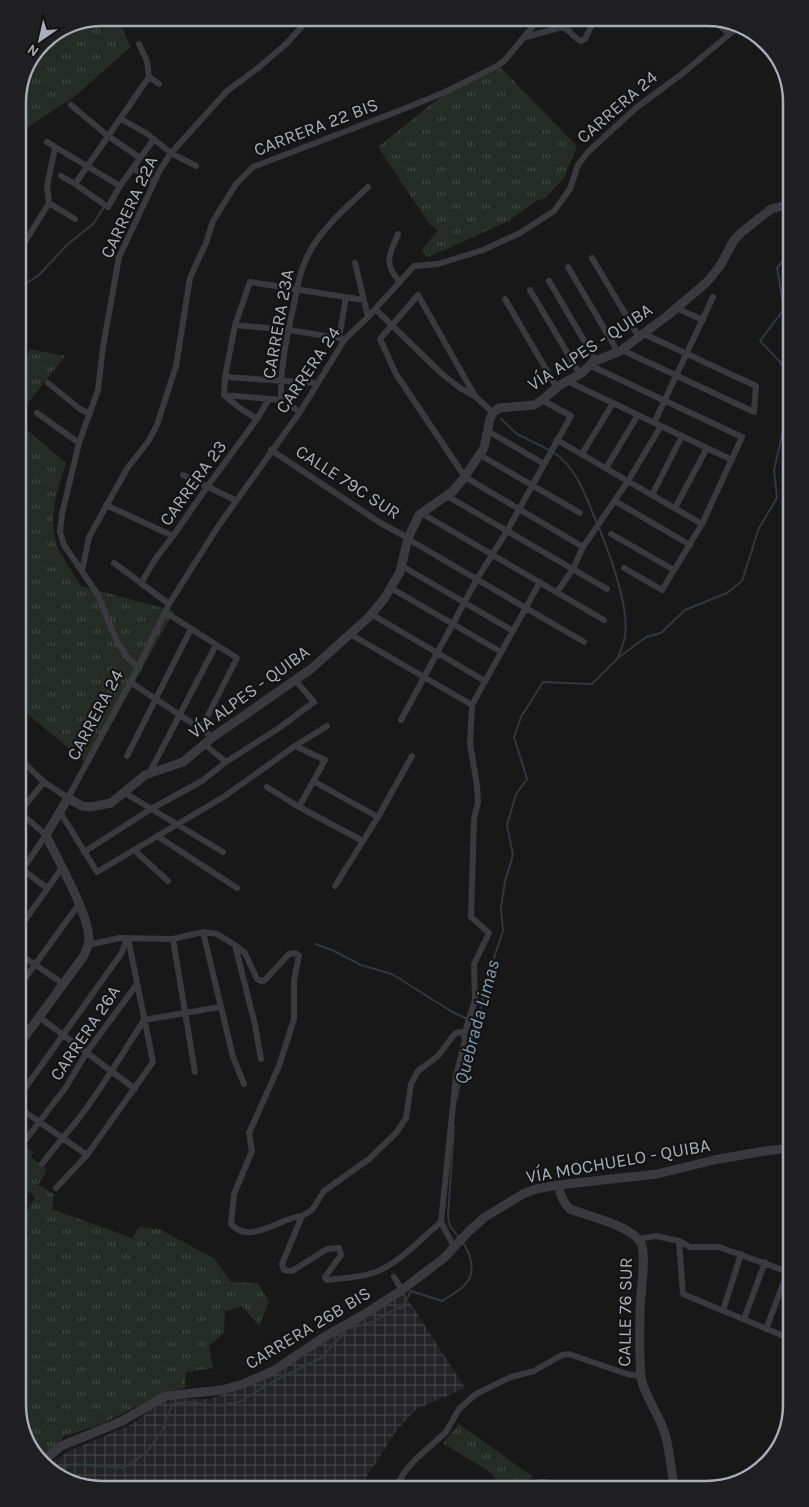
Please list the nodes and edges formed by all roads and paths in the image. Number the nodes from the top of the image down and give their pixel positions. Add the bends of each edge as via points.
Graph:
1 (302, 26) edge
2 (533, 26) edge
3 (592, 26) edge
4 (725, 29) edge
5 (730, 30) edge
6 (733, 31) edge
7 (730, 33) junction
8 (522, 39) junction
9 (139, 44) dead end
10 (149, 77) junction
11 (159, 84) dead end
12 (71, 105) dead end
13 (121, 119) junction
14 (108, 136) junction
15 (154, 139) junction
16 (47, 142) dead end
17 (55, 148) junction
18 (171, 153) junction
19 (140, 158) junction
20 (87, 166) junction
21 (196, 166) dead end
22 (133, 168) junction
23 (61, 176) dead end
24 (154, 182) junction
25 (75, 184) junction
26 (120, 186) junction
27 (368, 187) dead end
28 (49, 202) junction
29 (783, 206) edge
30 (75, 219) dead end
31 (398, 234) dead end
32 (27, 237) edge
33 (592, 258) dead end
34 (355, 263) dead end
35 (568, 267) dead end
36 (549, 281) dead end
37 (400, 282) junction
38 (530, 290) dead end
39 (297, 291) junction
40 (346, 297) junction
41 (505, 298) dead end
42 (713, 298) dead end
43 (364, 300) junction
44 (676, 308) junction
45 (375, 309) junction
46 (368, 317) junction
47 (703, 320) junction
48 (235, 325) junction
49 (392, 325) junction
50 (288, 330) junction
51 (642, 336) junction
52 (342, 339) junction
53 (620, 351) junction
54 (686, 354) junction
55 (593, 363) junction
56 (580, 374) junction
57 (676, 375) junction
58 (225, 377) junction
59 (281, 381) junction
60 (567, 381) junction
61 (48, 383) dead end
62 (317, 384) junction
63 (557, 388) junction
64 (224, 395) junction
65 (475, 396) junction
66 (269, 400) junction
67 (281, 400) junction
68 (542, 400) junction
69 (664, 400) junction
70 (613, 403) junction
71 (300, 412) junction
72 (37, 413) dead end
73 (493, 413) junction
74 (90, 414) junction
75 (638, 415) junction
76 (257, 419) junction
77 (654, 422) junction
78 (661, 426) junction
79 (488, 431) junction
80 (682, 436) junction
81 (558, 440) junction
82 (78, 443) junction
83 (707, 448) junction
84 (271, 450) junction
85 (582, 454) junction
86 (480, 455) junction
87 (732, 460) junction
88 (544, 464) junction
89 (606, 468) junction
90 (184, 475) dead end
91 (464, 477) junction
92 (628, 481) junction
93 (532, 485) junction
94 (207, 487) junction
95 (652, 495) junction
96 (447, 496) junction
97 (235, 500) junction
98 (615, 501) junction
99 (106, 505) junction
100 (675, 508) junction
101 (519, 509) junction
102 (421, 513) junction
103 (580, 513) dead end
104 (702, 524) junction
105 (507, 530) junction
106 (611, 534) dead end
107 (173, 536) junction
108 (408, 538) junction
109 (690, 545) junction
110 (583, 547) junction
111 (492, 555) junction
112 (114, 564) dead end
113 (402, 566) junction
114 (624, 568) dead end
115 (573, 569) junction
116 (674, 570) junction
117 (82, 571) junction
118 (477, 579) junction
119 (540, 582) junction
120 (141, 583) junction
121 (391, 588) junction
122 (607, 589) dead end
123 (557, 592) junction
124 (465, 602) junction
125 (170, 604) junction
126 (525, 608) junction
127 (166, 612) junction
128 (371, 614) junction
129 (604, 620) dead end
130 (453, 624) junction
131 (191, 629) junction
132 (513, 631) junction
133 (350, 634) junction
134 (584, 642) dead end
135 (216, 645) junction
136 (501, 652) junction
137 (437, 653) junction
138 (138, 668) junction
139 (424, 677) junction
140 (296, 681) junction
141 (485, 681) junction
142 (130, 682) junction
143 (156, 699) junction
144 (472, 705) junction
145 (180, 715) junction
146 (401, 720) dead end
147 (326, 726) dead end
148 (201, 729) junction
149 (213, 738) junction
150 (204, 744) junction
151 (296, 746) junction
152 (127, 756) dead end
153 (412, 756) dead end
154 (226, 762) junction
155 (26, 765) edge
156 (151, 773) junction
157 (313, 781) junction
158 (44, 782) junction
159 (267, 787) dead end
160 (125, 793) junction
161 (68, 798) junction
162 (26, 803) edge
163 (299, 807) junction
164 (151, 809) junction
165 (60, 812) junction
166 (378, 818) junction
167 (26, 819) edge
168 (179, 824) junction
169 (46, 835) junction
170 (157, 836) junction
171 (363, 842) junction
172 (134, 850) junction
173 (84, 852) junction
174 (223, 852) dead end
175 (26, 860) edge
176 (62, 868) junction
177 (26, 872) edge
178 (168, 881) dead end
179 (335, 886) dead end
180 (47, 888) junction
181 (237, 888) dead end
182 (79, 904) junction
183 (26, 918) edge
184 (203, 932) junction
185 (128, 938) junction
186 (173, 939) junction
187 (88, 945) junction
188 (235, 945) junction
189 (26, 958) edge
190 (34, 964) junction
191 (26, 976) edge
192 (62, 983) junction
193 (137, 984) junction
194 (220, 1007) junction
195 (186, 1013) junction
196 (38, 1016) junction
197 (144, 1020) junction
198 (26, 1034) edge
199 (464, 1035) junction
200 (64, 1036) junction
201 (87, 1052) junction
202 (261, 1059) dead end
203 (112, 1071) junction
204 (195, 1072) dead end
205 (244, 1084) dead end
206 (26, 1087) edge
207 (135, 1089) junction
208 (26, 1113) edge
209 (39, 1122) junction
210 (62, 1137) junction
211 (26, 1139) edge
212 (783, 1148) edge
213 (87, 1155) junction
214 (42, 1164) dead end
215 (558, 1185) junction
216 (56, 1188) dead end
217 (302, 1216) junction
218 (441, 1222) junction
219 (638, 1239) junction
220 (679, 1241) junction
221 (459, 1242) junction
222 (741, 1254) junction
223 (765, 1262) junction
224 (783, 1269) edge
225 (394, 1277) dead end
226 (783, 1289) edge
227 (402, 1290) junction
228 (723, 1310) junction
229 (744, 1319) junction
230 (766, 1329) junction
231 (783, 1336) edge
232 (641, 1376) junction
233 (47, 1457) edge
234 (399, 1481) edge
235 (674, 1481) edge

1 - 18 street, CARRERA 22A via 286,44 227,91
2 - 8 street, CARRERA 22 BIS
3 - 8 street via 581,41 562,27
4 - 7 street
5 - 7 street
6 - 7 street, CARRERA 24
7 - 37 street, CARRERA 24 via 636,108 588,152 578,165 570,189 554,211 520,233 483,250 438,264 414,266
8 - 99 street, CARRERA 22 BIS via 497,66 445,92 253,167 242,178 213,221 190,278 176,366 157,425
9 - 10 street via 147,61
10 - 11 street
10 - 13 street
12 - 14 street
13 - 14 street
13 - 15 street
14 - 19 street
14 - 20 street
15 - 18 street
15 - 19 street
16 - 17 street
17 - 20 street
17 - 28 street via 47,186
18 - 21 street
18 - 24 street, CARRERA 22A
19 - 22 street
20 - 25 street
20 - 26 street
22 - 24 street
22 - 26 street
23 - 25 street
24 - 74 street, CARRERA 22A via 119,257 98,390
25 - 26 street via 108,207
27 - 39 street, CARRERA 23A via 347,206 308,253
28 - 30 street
28 - 32 street
29 - 44 street, VÍA ALPES - QUIBA via 772,209 742,232 714,274
31 - 37 street via 389,263 391,272
33 - 51 street
34 - 43 street
35 - 53 street
36 - 55 street
37 - 45 street, CARRERA 24
38 - 56 street
39 - 40 street
39 - 48 street via 250,282
39 - 50 street, CARRERA 23A
40 - 43 street
40 - 52 street
41 - 63 street
42 - 47 street
43 - 46 street
44 - 47 street
44 - 51 street, VÍA ALPES - QUIBA
45 - 46 street, CARRERA 24
45 - 49 street
46 - 52 street, CARRERA 24
47 - 54 street
48 - 50 street
48 - 58 street
49 - 65 street via 441,373
49 - 65 street via 418,295
49 - 91 street via 380,339 396,374
50 - 52 street
50 - 59 street, CARRERA 23A
51 - 53 street, VÍA ALPES - QUIBA
51 - 54 street
52 - 62 street, CARRERA 24
53 - 55 street, VÍA ALPES - QUIBA
53 - 57 street
54 - 57 street
54 - 57 street via 756,386 754,412
55 - 56 street, VÍA ALPES - QUIBA
55 - 69 street
56 - 60 street, VÍA ALPES - QUIBA
57 - 69 street
58 - 59 street
58 - 64 street
59 - 62 street
59 - 67 street, CARRERA 23A
60 - 63 street, VÍA ALPES - QUIBA
60 - 70 street
61 - 74 street
62 - 71 street, CARRERA 24
63 - 68 street, VÍA ALPES - QUIBA
64 - 66 street
64 - 76 street
65 - 73 street
66 - 67 street
66 - 76 street, CARRERA 23
67 - 71 street
68 - 73 street, VÍA ALPES - QUIBA via 534,405 499,408
68 - 81 street via 571,416
69 - 77 street
69 - 87 street via 742,438
70 - 75 street
70 - 85 street
71 - 84 street, CARRERA 24
72 - 82 street
73 - 79 street, VÍA ALPES - QUIBA
74 - 82 street, CARRERA 22A
75 - 77 street
75 - 89 street
76 - 94 street, CARRERA 23
77 - 78 street
78 - 80 street
78 - 92 street
79 - 86 street, VÍA ALPES - QUIBA
79 - 88 street
80 - 83 street
80 - 95 street
81 - 85 street
81 - 88 street
82 - 117 street, CARRERA 22A via 60,532 64,546
83 - 87 street
83 - 100 street
84 - 97 street, CARRERA 24
84 - 108 street, CALLE 79C SUR
85 - 89 street
86 - 91 street, VÍA ALPES - QUIBA
86 - 93 street
87 - 104 street
88 - 93 street
89 - 92 street
90 - 94 street
91 - 96 street, VÍA ALPES - QUIBA
91 - 101 street
92 - 95 street
92 - 98 street
93 - 101 street
93 - 103 street
94 - 97 street
94 - 107 street, CARRERA 23
95 - 100 street
96 - 102 street, VÍA ALPES - QUIBA
96 - 105 street
97 - 125 street, CARRERA 24
98 - 109 street
98 - 110 street
99 - 107 street
99 - 117 street, CARRERA 22 BIS via 89,537
100 - 104 street
101 - 105 street
101 - 110 street
102 - 108 street, VÍA ALPES - QUIBA
102 - 111 street
104 - 109 street
105 - 111 street
105 - 115 street
106 - 116 street
107 - 120 street, CARRERA 23
108 - 113 street, VÍA ALPES - QUIBA
108 - 118 street, CALLE 79C SUR
109 - 116 street
110 - 115 street
111 - 118 street
111 - 119 street
112 - 120 street
113 - 121 street, VÍA ALPES - QUIBA
113 - 124 street
114 - 116 street via 662,590
115 - 122 street
115 - 123 street
117 - 138 street via 98,595 117,642
118 - 124 street
118 - 126 street, CALLE 79C SUR
119 - 123 street
119 - 126 street
120 - 125 street
121 - 128 street, VÍA ALPES - QUIBA
121 - 130 street
123 - 129 street
124 - 130 street
124 - 132 street
125 - 127 street, CARRERA 24
126 - 132 street
126 - 134 street, CALLE 79C SUR
127 - 131 street
127 - 138 street, CARRERA 24
128 - 133 street, VÍA ALPES - QUIBA
128 - 137 street
130 - 136 street
130 - 137 street
131 - 135 street
131 - 143 street
132 - 136 street
133 - 139 street
133 - 140 street, VÍA ALPES - QUIBA
135 - 145 street
135 - 148 street via 238,658
136 - 141 street
137 - 139 street
137 - 141 street
138 - 142 street, CARRERA 24
139 - 144 street
139 - 146 street
140 - 149 street, VÍA ALPES - QUIBA
140 - 154 street via 314,702
141 - 144 street
142 - 143 street
142 - 161 street, CARRERA 24
143 - 145 street
143 - 152 street
144 - 199 street via 470,744 478,802 474,819 471,917 489,933 474,964 475,1000
145 - 148 street
145 - 156 street
147 - 151 street
148 - 149 street
149 - 150 street, VÍA ALPES - QUIBA
150 - 154 street
150 - 156 street, VÍA ALPES - QUIBA via 183,762
151 - 157 street via 324,760
151 - 168 street
153 - 166 street
154 - 164 street via 198,784
155 - 158 street
156 - 160 street, VÍA ALPES - QUIBA
157 - 163 street
157 - 166 street
158 - 161 street
158 - 162 street
159 - 163 street
160 - 161 street, VÍA ALPES - QUIBA via 100,806 82,806
160 - 164 street
161 - 165 street, CARRERA 24
163 - 171 street
164 - 168 street
164 - 173 street
165 - 169 street, CARRERA 24
165 - 173 street
166 - 171 street
167 - 169 street
168 - 170 street
168 - 174 street
169 - 175 street
169 - 176 street
170 - 172 street
170 - 181 street
171 - 179 street
172 - 173 street via 97,872
172 - 178 street
176 - 180 street
176 - 182 street
177 - 180 street
180 - 183 street
182 - 187 street
182 - 190 street
184 - 186 street
184 - 188 street via 217,934
184 - 194 street
185 - 186 street
185 - 187 street
185 - 193 street
185 - 200 street via 121,954
186 - 195 street
187 - 192 street via 83,957
188 - 202 street
188 - 217 street via 245,953 261,981 289,954 299,956 294,980 294,1019 279,1066 249,1133 252,1152 234,1194 231,1224 250,1233
189 - 190 street
190 - 191 street
190 - 192 street
192 - 196 street
193 - 197 street
193 - 201 street, CARRERA 26A
194 - 195 street
194 - 205 street via 233,1058
195 - 197 street
195 - 204 street
196 - 198 street
196 - 200 street
197 - 203 street
197 - 207 street via 153,1062
199 - 217 street via 456,1033 438,1056 418,1071 412,1084 406,1118 396,1133 369,1159 324,1191 312,1210
199 - 218 street via 456,1076
200 - 201 street
200 - 206 street
201 - 203 street
201 - 209 street, CARRERA 26A
203 - 207 street
203 - 210 street
207 - 213 street
208 - 209 street
209 - 210 street
209 - 211 street, CARRERA 26A
210 - 213 street
210 - 214 street
212 - 215 street, VÍA MOCHUELO - QUIBA via 657,1174
213 - 216 street
215 - 219 street, CALLE 76 SUR via 570,1209 612,1224
215 - 221 street, VÍA MOCHUELO - QUIBA via 523,1194 485,1218
217 - 218 street via 282,1264 284,1270 292,1271 327,1249 339,1248 341,1255 325,1276 327,1280 370,1274 382,1269
218 - 221 street
219 - 220 street via 656,1236
219 - 232 street, CALLE 76 SUR via 644,1258 640,1312
220 - 222 street via 690,1247 719,1247
220 - 228 street via 684,1294
221 - 227 street, CARRERA 26B BIS via 444,1258
222 - 223 street
222 - 228 street
223 - 224 street
223 - 229 street
225 - 227 street
226 - 230 street
227 - 233 street, CARRERA 26B BIS via 274,1371 222,1390 166,1396 120,1422 53,1450
228 - 229 street
229 - 230 street
230 - 231 street
232 - 234 street via 614,1370 576,1355 562,1355 534,1371 511,1377 476,1394 459,1409 446,1432 416,1459
232 - 235 street, CALLE 76 SUR via 668,1443

